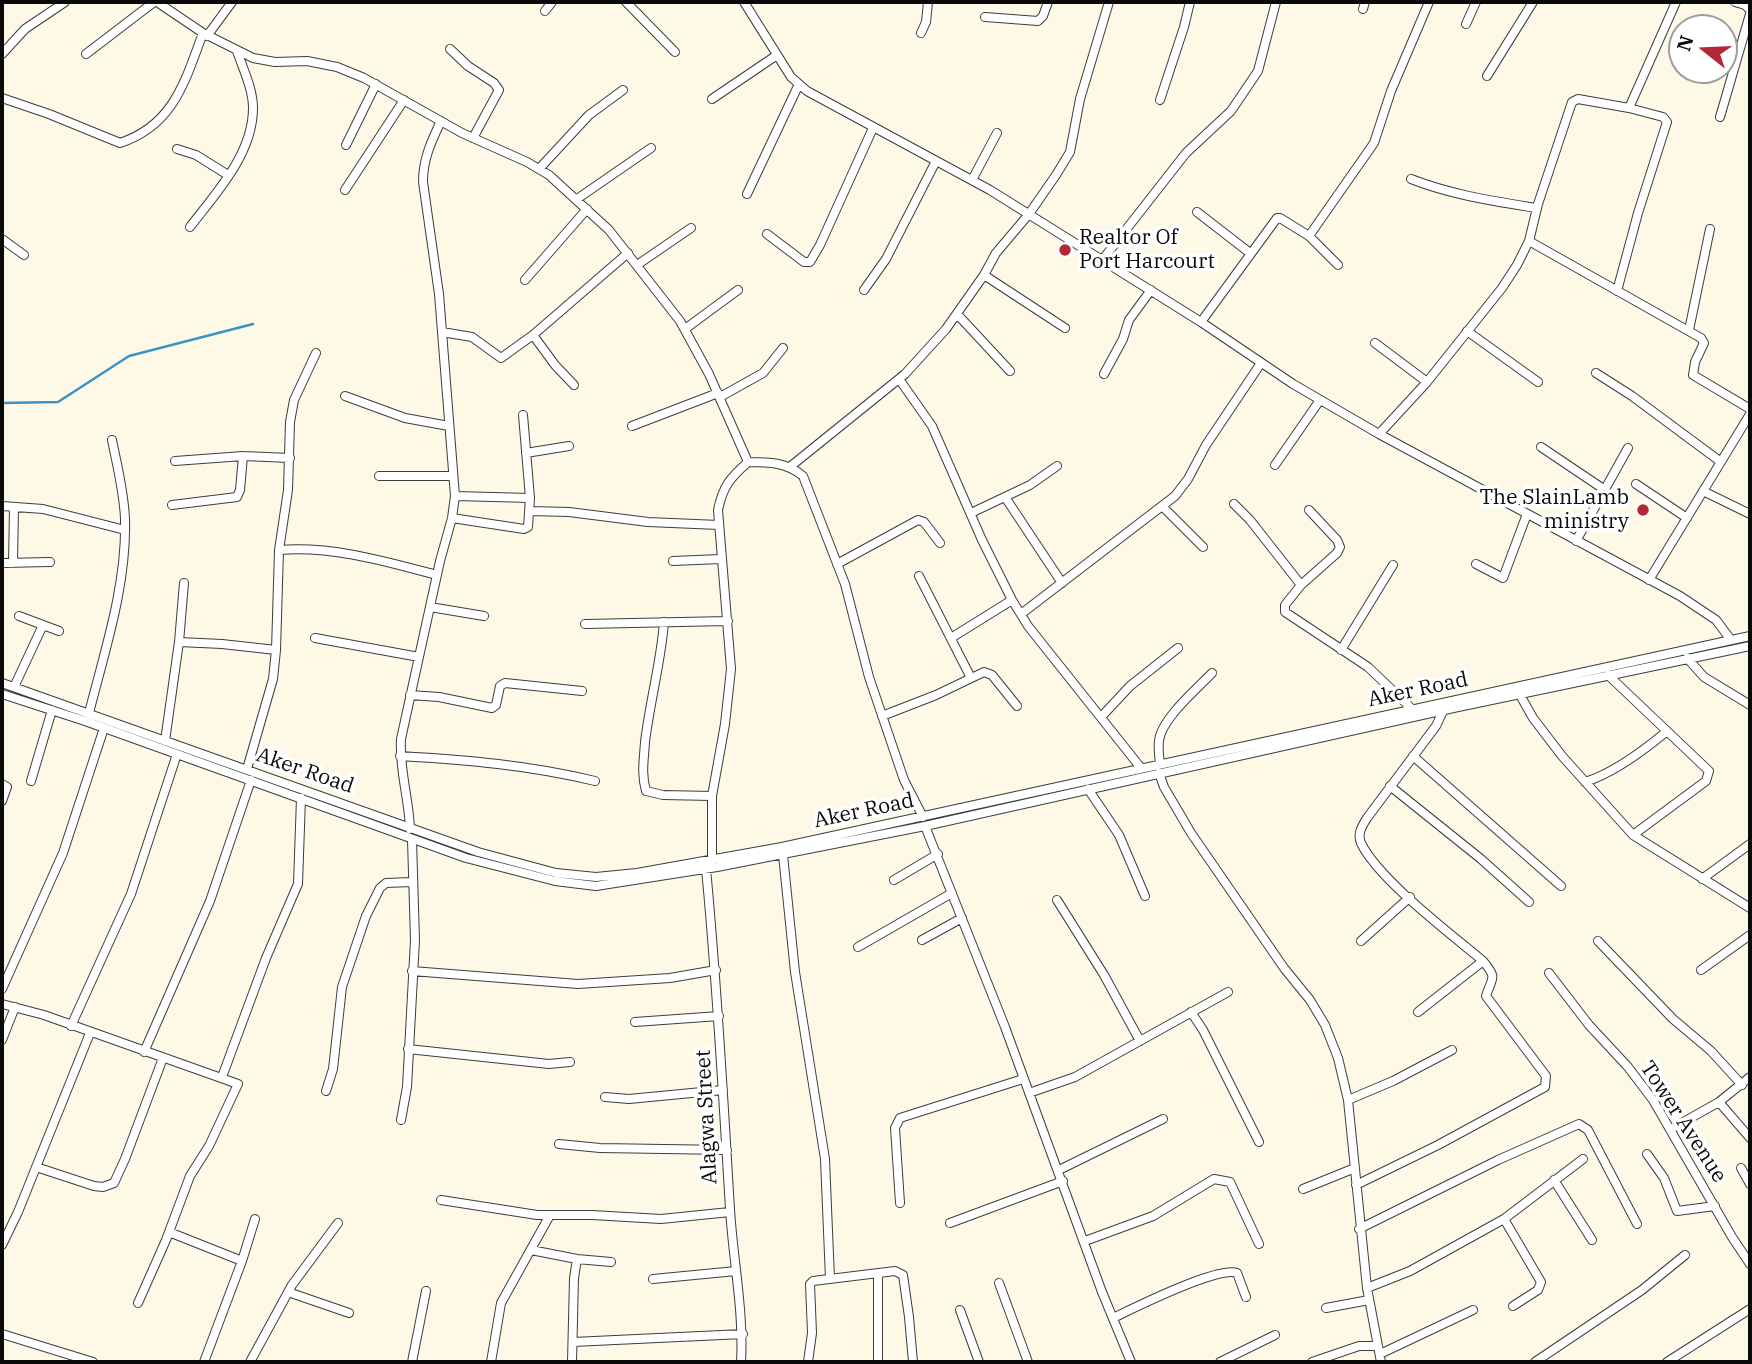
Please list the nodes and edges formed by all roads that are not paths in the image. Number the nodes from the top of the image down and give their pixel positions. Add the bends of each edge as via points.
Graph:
1 (65, 2) edge
2 (156, 2) edge
3 (232, 2) edge
4 (552, 2) edge
5 (626, 2) edge
6 (744, 2) edge
7 (929, 2) edge
8 (1048, 2) edge
9 (1109, 2) edge
10 (1190, 2) edge
11 (1276, 2) edge
12 (1429, 2) edge
13 (1476, 2) edge
14 (1533, 2) edge
15 (1675, 2) edge
16 (1735, 2) edge
17 (1750, 10) edge
18 (545, 11) dead end
19 (985, 17) dead end
20 (1466, 24) dead end
21 (921, 33) dead end
22 (205, 34) junction
23 (450, 49) dead end
24 (237, 51) junction
25 (675, 52) dead end
26 (2, 54) edge
27 (86, 54) dead end
28 (777, 54) junction
29 (1487, 76) dead end
30 (376, 84) junction
31 (799, 85) junction
32 (623, 90) dead end
33 (2, 98) edge
34 (712, 99) dead end
35 (404, 100) junction
36 (1160, 100) dead end
37 (1629, 108) junction
38 (1720, 117) dead end
39 (440, 121) junction
40 (873, 128) junction
41 (997, 133) dead end
42 (473, 138) junction
43 (346, 145) dead end
44 (652, 148) dead end
45 (177, 149) dead end
46 (936, 161) junction
47 (539, 169) junction
48 (228, 175) junction
49 (1410, 179) dead end
50 (972, 180) junction
51 (345, 190) dead end
52 (747, 194) dead end
53 (577, 199) junction
54 (1536, 208) junction
55 (587, 209) junction
56 (1197, 212) dead end
57 (1029, 214) junction
58 (190, 228) dead end
59 (691, 228) dead end
60 (1710, 229) dead end
61 (767, 234) dead end
62 (1309, 236) junction
63 (2, 239) edge
64 (1528, 241) junction
65 (628, 253) junction
66 (1250, 253) junction
67 (24, 256) dead end
68 (1102, 259) junction
69 (637, 265) junction
70 (1338, 265) dead end
71 (985, 275) junction
72 (525, 279) dead end
73 (738, 290) dead end
74 (864, 290) dead end
75 (1151, 290) junction
76 (1617, 291) junction
77 (957, 314) junction
78 (1201, 322) junction
79 (1066, 328) dead end
80 (685, 329) junction
81 (1689, 330) junction
82 (1467, 331) junction
83 (442, 332) junction
84 (533, 335) junction
85 (1376, 343) dead end
86 (783, 348) dead end
87 (316, 353) dead end
88 (1261, 363) junction
89 (1010, 371) dead end
90 (1596, 373) dead end
91 (1104, 374) dead end
92 (899, 379) junction
93 (1427, 383) junction
94 (1538, 383) dead end
95 (575, 385) dead end
96 (719, 395) junction
97 (345, 396) dead end
98 (1320, 400) junction
99 (1750, 412) edge
100 (523, 415) dead end
101 (449, 426) junction
102 (632, 426) dead end
103 (1379, 434) junction
104 (112, 440) dead end
105 (569, 446) dead end
106 (1541, 447) dead end
107 (1628, 448) dead end
108 (526, 453) junction
109 (243, 456) junction
110 (290, 458) junction
111 (175, 461) dead end
112 (748, 462) junction
113 (1721, 462) junction
114 (1275, 465) dead end
115 (791, 466) junction
116 (1058, 466) dead end
117 (379, 476) dead end
118 (453, 476) junction
119 (1636, 485) dead end
120 (1605, 490) junction
121 (1703, 491) junction
122 (455, 496) junction
123 (1005, 497) junction
124 (530, 498) junction
125 (1234, 504) dead end
126 (172, 505) dead end
127 (2, 506) edge
128 (1163, 506) junction
129 (13, 507) junction
130 (1309, 510) dead end
131 (530, 511) junction
132 (971, 513) junction
133 (1527, 514) junction
134 (1750, 514) edge
135 (452, 518) junction
136 (1687, 518) junction
137 (719, 525) junction
138 (125, 530) junction
139 (1576, 541) junction
140 (940, 543) dead end
141 (1203, 547) dead end
142 (279, 550) junction
143 (721, 559) junction
144 (673, 561) dead end
145 (50, 562) dead end
146 (2, 563) edge
147 (13, 563) junction
148 (837, 564) junction
149 (1476, 564) dead end
150 (1393, 565) dead end
151 (437, 575) junction
152 (919, 576) dead end
153 (1649, 580) junction
154 (184, 583) dead end
155 (1062, 583) junction
156 (1301, 586) junction
157 (1012, 600) junction
158 (430, 607) junction
159 (1021, 614) junction
160 (19, 616) dead end
161 (484, 616) dead end
162 (728, 621) junction
163 (664, 622) junction
164 (585, 624) dead end
165 (43, 625) junction
166 (59, 631) dead end
167 (1750, 636) edge
168 (315, 638) dead end
169 (951, 638) junction
170 (1731, 640) junction
171 (179, 642) junction
172 (1750, 646) edge
173 (1178, 648) dead end
174 (276, 650) junction
175 (1340, 650) junction
176 (419, 657) junction
177 (1687, 658) junction
178 (1212, 673) dead end
179 (1608, 675) junction
180 (971, 678) junction
181 (1562, 681) junction
182 (2, 683) edge
183 (14, 687) junction
184 (582, 691) dead end
185 (2, 694) edge
186 (410, 695) junction
187 (1520, 695) junction
188 (1750, 705) edge
189 (1017, 706) dead end
190 (1412, 709) junction
191 (52, 710) junction
192 (1443, 711) junction
193 (89, 713) junction
194 (882, 716) junction
195 (1102, 716) junction
196 (104, 728) junction
197 (1667, 732) junction
198 (165, 741) junction
199 (177, 754) junction
200 (400, 756) junction
201 (1413, 756) junction
202 (1208, 759) junction
203 (208, 760) junction
204 (1141, 768) junction
205 (1159, 768) junction
206 (247, 769) junction
207 (251, 780) junction
208 (31, 781) dead end
209 (595, 781) dead end
210 (1585, 782) junction
211 (2, 784) edge
212 (1390, 786) junction
213 (1088, 789) junction
214 (712, 796) junction
215 (302, 798) junction
216 (2, 802) edge
217 (924, 821) junction
218 (410, 829) junction
219 (1633, 835) junction
220 (412, 839) junction
221 (1750, 844) edge
222 (937, 854) junction
223 (783, 855) junction
224 (712, 860) junction
225 (706, 869) junction
226 (1702, 879) junction
227 (894, 880) dead end
228 (411, 881) junction
229 (1561, 886) dead end
230 (952, 893) junction
231 (1145, 896) dead end
232 (1410, 897) junction
233 (1057, 900) dead end
234 (1529, 902) dead end
235 (1750, 908) edge
236 (962, 918) junction
237 (1750, 935) edge
238 (922, 940) dead end
239 (1361, 941) dead end
240 (1598, 941) dead end
241 (858, 947) dead end
242 (1483, 961) junction
243 (716, 970) junction
244 (1701, 970) dead end
245 (412, 971) junction
246 (1549, 973) dead end
247 (2, 989) edge
248 (1228, 992) dead end
249 (2, 1004) edge
250 (15, 1007) junction
251 (1191, 1012) junction
252 (1418, 1012) dead end
253 (719, 1016) junction
254 (635, 1022) dead end
255 (71, 1026) junction
256 (90, 1033) junction
257 (2, 1040) edge
258 (1140, 1041) junction
259 (408, 1049) junction
260 (1451, 1050) dead end
261 (144, 1052) junction
262 (163, 1058) junction
263 (570, 1062) dead end
264 (222, 1077) junction
265 (1750, 1078) edge
266 (1023, 1079) junction
267 (1742, 1085) junction
268 (723, 1090) junction
269 (326, 1091) dead end
270 (1029, 1093) junction
271 (605, 1097) dead end
272 (1348, 1100) junction
273 (1719, 1102) junction
274 (1163, 1119) dead end
275 (401, 1120) dead end
276 (1671, 1129) junction
277 (1750, 1138) edge
278 (1259, 1142) dead end
279 (558, 1144) dead end
280 (727, 1150) junction
281 (1647, 1154) dead end
282 (1583, 1158) dead end
283 (36, 1167) junction
284 (1355, 1168) junction
285 (1741, 1168) dead end
286 (1059, 1170) junction
287 (1554, 1180) junction
288 (1063, 1181) junction
289 (1750, 1184) edge
290 (1356, 1185) junction
291 (1303, 1189) dead end
292 (441, 1200) dead end
293 (901, 1203) dead end
294 (1715, 1206) junction
295 (730, 1212) junction
296 (550, 1215) junction
297 (256, 1219) dead end
298 (1504, 1219) junction
299 (338, 1223) dead end
300 (950, 1223) dead end
301 (1637, 1224) dead end
302 (1360, 1229) junction
303 (169, 1233) junction
304 (1592, 1240) dead end
305 (1085, 1241) junction
306 (1259, 1244) dead end
307 (2, 1245) edge
308 (531, 1251) junction
309 (1685, 1255) dead end
310 (577, 1259) junction
311 (242, 1261) junction
312 (611, 1262) dead end
313 (1750, 1264) edge
314 (736, 1271) junction
315 (878, 1273) junction
316 (653, 1279) dead end
317 (830, 1279) junction
318 (999, 1283) dead end
319 (1367, 1288) junction
320 (426, 1291) dead end
321 (288, 1292) junction
322 (1246, 1297) dead end
323 (1369, 1300) junction
324 (138, 1303) dead end
325 (1513, 1306) dead end
326 (1326, 1308) dead end
327 (1750, 1309) edge
328 (960, 1310) dead end
329 (1473, 1310) dead end
330 (349, 1313) dead end
331 (1113, 1318) junction
332 (2, 1334) edge
333 (743, 1334) junction
334 (1275, 1335) dead end
335 (573, 1342) junction
336 (1347, 1350) junction
337 (1380, 1354) edge
338 (93, 1362) edge
339 (204, 1362) edge
340 (250, 1362) edge
341 (411, 1362) edge
342 (491, 1362) edge
343 (572, 1362) edge
344 (741, 1362) edge
345 (808, 1362) edge
346 (878, 1362) edge
347 (913, 1362) edge
348 (979, 1362) edge
349 (1028, 1362) edge
350 (1131, 1362) edge
351 (1220, 1362) edge
352 (1312, 1362) edge
353 (1348, 1362) edge
354 (1535, 1362) edge
355 (1667, 1362) edge

1 - 26 street via 25,29
2 - 22 street
2 - 27 street
3 - 22 street
4 - 18 street
5 - 25 street
6 - 28 street
7 - 21 street
8 - 19 street via 1038,21
9 - 57 street via 1080,99 1070,152
10 - 36 street
11 - 68 street via 1258,71 1231,111 1186,153
12 - 62 street via 1374,143
13 - 20 street
14 - 29 street
15 - 37 street
16 - 17 street
17 - 38 street
22 - 24 street
22 - 33 street via 178,97 164,116 120,143
23 - 42 street via 499,90
24 - 30 street via 275,62 307,61 337,67
24 - 48 street via 253,106 252,126
28 - 31 street
28 - 34 street
30 - 35 street
30 - 43 street
31 - 40 street
31 - 52 street
32 - 47 street via 589,115
35 - 39 street
35 - 51 street
37 - 54 street via 1578,99 1573,102
37 - 76 street via 1664,117 1667,122
39 - 42 street
39 - 83 street via 426,153 422,182
40 - 46 street
40 - 61 street via 810,262
41 - 50 street
42 - 47 street
44 - 53 street
45 - 48 street
46 - 50 street
46 - 74 street
47 - 53 street
48 - 58 street
49 - 54 street via 1471,198
50 - 57 street
53 - 55 street
54 - 64 street
55 - 65 street
55 - 72 street
56 - 66 street
57 - 68 street
57 - 71 street via 1003,243
59 - 69 street
60 - 81 street
62 - 66 street via 1279,218
62 - 70 street
63 - 67 street
64 - 76 street
64 - 82 street via 1502,288
65 - 69 street
65 - 84 street
66 - 78 street
68 - 75 street
69 - 80 street
71 - 77 street
71 - 79 street
73 - 80 street
75 - 78 street
75 - 91 street via 1129,320
76 - 81 street
77 - 89 street
77 - 92 street
78 - 88 street
80 - 96 street
81 - 99 street via 1704,343 1693,375
82 - 93 street
82 - 94 street
83 - 84 street via 472,337 501,358
83 - 101 street
84 - 95 street
85 - 93 street
86 - 96 street via 763,373
87 - 110 street via 294,400
88 - 98 street
88 - 128 street via 1188,478
90 - 113 street
92 - 115 street
92 - 132 street via 932,426
93 - 103 street
96 - 102 street
96 - 112 street
97 - 101 street via 405,418
98 - 103 street
98 - 114 street
99 - 113 street
100 - 108 street
101 - 118 street
103 - 133 street
104 - 138 street
105 - 108 street
106 - 120 street
107 - 120 street
108 - 124 street
109 - 110 street
109 - 111 street
109 - 126 street via 237,497
110 - 142 street
112 - 115 street
112 - 137 street via 722,491
113 - 121 street
115 - 148 street via 803,476
116 - 123 street
117 - 118 street
118 - 122 street
119 - 136 street
120 - 139 street
121 - 134 street
121 - 136 street
122 - 124 street
122 - 135 street
123 - 132 street
123 - 155 street
124 - 131 street
125 - 156 street
127 - 129 street
128 - 141 street
128 - 155 street
129 - 138 street via 52,511
129 - 147 street
130 - 156 street via 1340,547
131 - 135 street via 524,529
131 - 137 street
132 - 157 street
133 - 139 street
133 - 149 street via 1503,578
135 - 151 street
136 - 153 street
137 - 143 street
138 - 193 street via 118,592
139 - 153 street
140 - 148 street via 918,520
142 - 151 street via 367,556
142 - 174 street
143 - 144 street
143 - 162 street
145 - 147 street
146 - 147 street
148 - 194 street
150 - 175 street
151 - 158 street
152 - 169 street
153 - 170 street via 1716,620
154 - 171 street
155 - 159 street
156 - 175 street via 1284,605 1285,612
157 - 159 street
157 - 169 street
158 - 161 street
158 - 176 street
159 - 195 street
160 - 165 street
162 - 163 street
162 - 214 street via 731,669
163 - 164 street
163 - 214 street via 648,719 642,776 646,791
165 - 166 street
165 - 183 street
167 - 170 street, Aker Road
168 - 176 street
169 - 180 street
170 - 181 street, Aker Road
171 - 174 street
171 - 198 street
172 - 177 street, Aker Road
173 - 195 street via 1130,686
174 - 206 street
175 - 190 street via 1367,667
176 - 186 street
177 - 179 street, Aker Road
177 - 188 street via 1704,677
178 - 205 street via 1161,732
179 - 181 street, Aker Road
179 - 197 street
180 - 189 street via 990,673
180 - 194 street
181 - 187 street, Aker Road
181 - 190 street, Aker Road
182 - 183 street, Aker Road
183 - 193 street, Aker Road
184 - 186 street via 505,683 492,708
185 - 191 street, Aker Road
186 - 200 street
187 - 192 street, Aker Road
187 - 210 street
190 - 202 street, Aker Road
191 - 196 street, Aker Road
191 - 208 street
192 - 201 street
192 - 202 street, Aker Road
193 - 198 street, Aker Road
194 - 217 street
195 - 204 street
196 - 199 street, Aker Road
196 - 247 street via 63,853
197 - 210 street
197 - 219 street via 1709,771 1708,777
198 - 203 street, Aker Road
199 - 203 street, Aker Road
199 - 255 street via 131,894
200 - 209 street via 518,765
200 - 218 street
201 - 212 street
201 - 229 street
202 - 205 street, Aker Road
203 - 206 street, Aker Road
203 - 207 street, Aker Road
204 - 205 street, Aker Road
204 - 217 street, Aker Road
205 - 213 street, Aker Road
205 - 272 street via 1164,788 1191,832 1325,1025
206 - 218 street, Aker Road
207 - 215 street, Aker Road
207 - 261 street via 210,901
210 - 219 street
211 - 216 street via 7,787
212 - 232 street via 1359,832 1361,842 1385,874
212 - 234 street
213 - 217 street, Aker Road
213 - 231 street via 1119,835
214 - 224 street
215 - 220 street, Aker Road
215 - 264 street via 298,884
217 - 222 street
217 - 223 street, Aker Road
217 - 224 street, Aker Road
218 - 224 street, Aker Road via 478,852 578,876 613,876
219 - 226 street
220 - 225 street, Aker Road via 519,873 577,884 615,885
220 - 228 street
221 - 226 street
222 - 227 street
222 - 230 street
223 - 225 street, Aker Road
223 - 317 street via 797,985 825,1159
225 - 243 street, Alagwa Street
226 - 235 street
228 - 245 street
228 - 269 street via 386,883 366,916 342,987 333,1069
230 - 236 street
230 - 241 street
232 - 239 street
232 - 242 street
233 - 258 street
236 - 238 street
236 - 266 street
237 - 244 street
240 - 267 street
242 - 252 street
242 - 290 street via 1494,976 1486,996 1546,1076 1545,1087
243 - 245 street via 578,985
243 - 253 street, Alagwa Street
245 - 259 street
246 - 276 street, Tower Avenue via 1628,1067
248 - 251 street
249 - 250 street
250 - 255 street
250 - 257 street
251 - 258 street
251 - 278 street
253 - 254 street
253 - 268 street, Alagwa Street
255 - 256 street
256 - 261 street
256 - 283 street
258 - 270 street via 1075,1077
259 - 263 street
259 - 275 street
260 - 272 street
261 - 262 street
262 - 264 street
262 - 283 street via 114,1183 94,1186
264 - 303 street via 238,1084 237,1089 190,1176
265 - 267 street
266 - 270 street
266 - 293 street via 900,1118 895,1128
267 - 273 street
268 - 271 street
268 - 280 street, Alagwa Street
270 - 286 street
272 - 284 street
273 - 276 street
273 - 277 street
274 - 286 street
276 - 294 street, Tower Avenue
279 - 280 street
280 - 295 street, Alagwa Street
281 - 294 street via 1664,1178 1677,1211
282 - 287 street
283 - 307 street
284 - 290 street
284 - 291 street
285 - 289 street
286 - 288 street
287 - 298 street
287 - 304 street
288 - 300 street
288 - 305 street
290 - 302 street
292 - 296 street
294 - 313 street, Tower Avenue
295 - 296 street via 661,1219
295 - 314 street, Alagwa Street
296 - 308 street
297 - 311 street
298 - 319 street via 1410,1271
298 - 325 street via 1541,1282 1538,1290
299 - 321 street
301 - 302 street via 1588,1130 1579,1125
302 - 319 street
303 - 311 street
303 - 324 street
305 - 306 street via 1153,1216 1214,1179 1222,1179 1230,1182
305 - 331 street
308 - 310 street
308 - 342 street via 501,1303
309 - 354 street via 1642,1290
310 - 312 street
310 - 335 street
311 - 339 street
314 - 316 street
314 - 333 street, Alagwa Street
315 - 317 street
315 - 346 street
315 - 347 street via 903,1275
317 - 345 street via 810,1284
318 - 349 street
319 - 323 street
320 - 341 street
321 - 330 street
321 - 340 street
322 - 331 street via 1237,1273 1227,1272
323 - 326 street
323 - 337 street
327 - 355 street
328 - 348 street
329 - 337 street
331 - 350 street
332 - 338 street
333 - 335 street
333 - 344 street, Alagwa Street
334 - 351 street
335 - 343 street
336 - 337 street via 1359,1346
336 - 352 street
336 - 353 street

